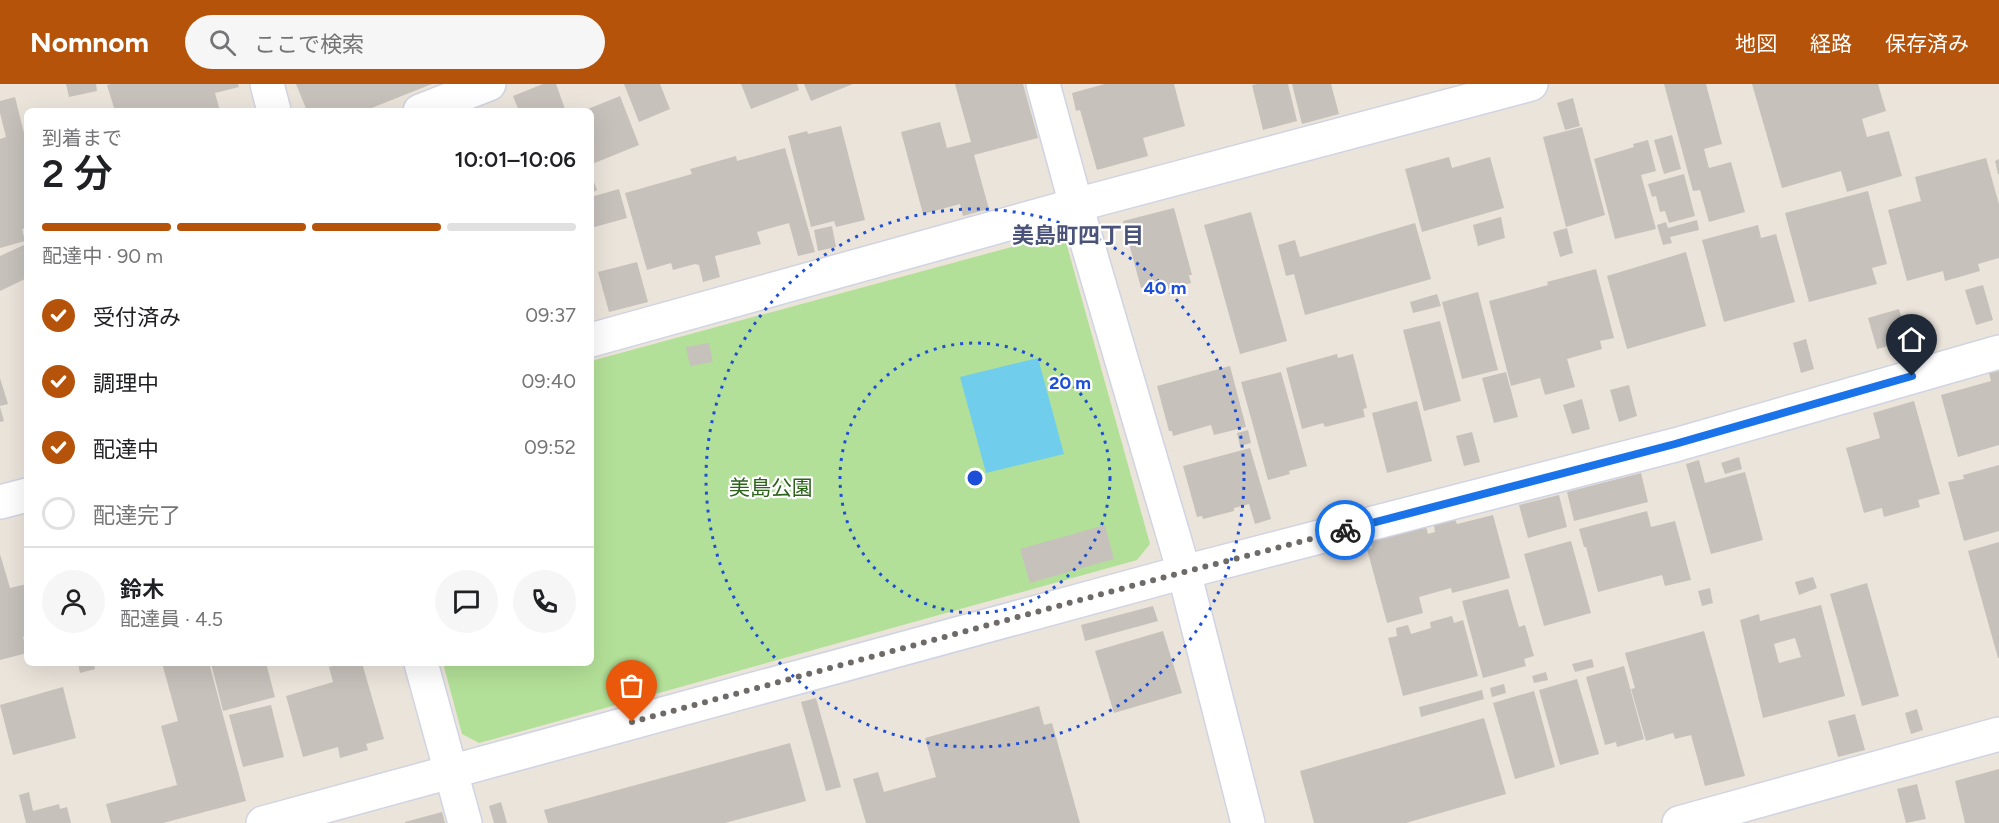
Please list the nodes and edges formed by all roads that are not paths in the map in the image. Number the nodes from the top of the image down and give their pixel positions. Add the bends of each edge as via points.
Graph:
1 (267, 84) edge
2 (489, 84) edge
3 (1043, 84) edge
4 (1531, 84) edge
5 (273, 108) edge
6 (428, 108) edge
7 (1076, 205) junction
8 (594, 339) edge
9 (1999, 352) edge
10 (24, 496) edge
11 (0, 502) edge
12 (1184, 572) junction
13 (422, 666) edge
14 (1999, 734) edge
15 (451, 772) junction
16 (263, 823) edge
17 (465, 823) edge
18 (1248, 823) edge
19 (1679, 823) edge

1 - 5 street
2 - 6 street
3 - 7 street
4 - 7 street
7 - 8 street
7 - 12 street
9 - 12 street via 1675,444
10 - 11 street
12 - 15 street
12 - 18 street
13 - 15 street
14 - 19 street
15 - 16 street
15 - 17 street

